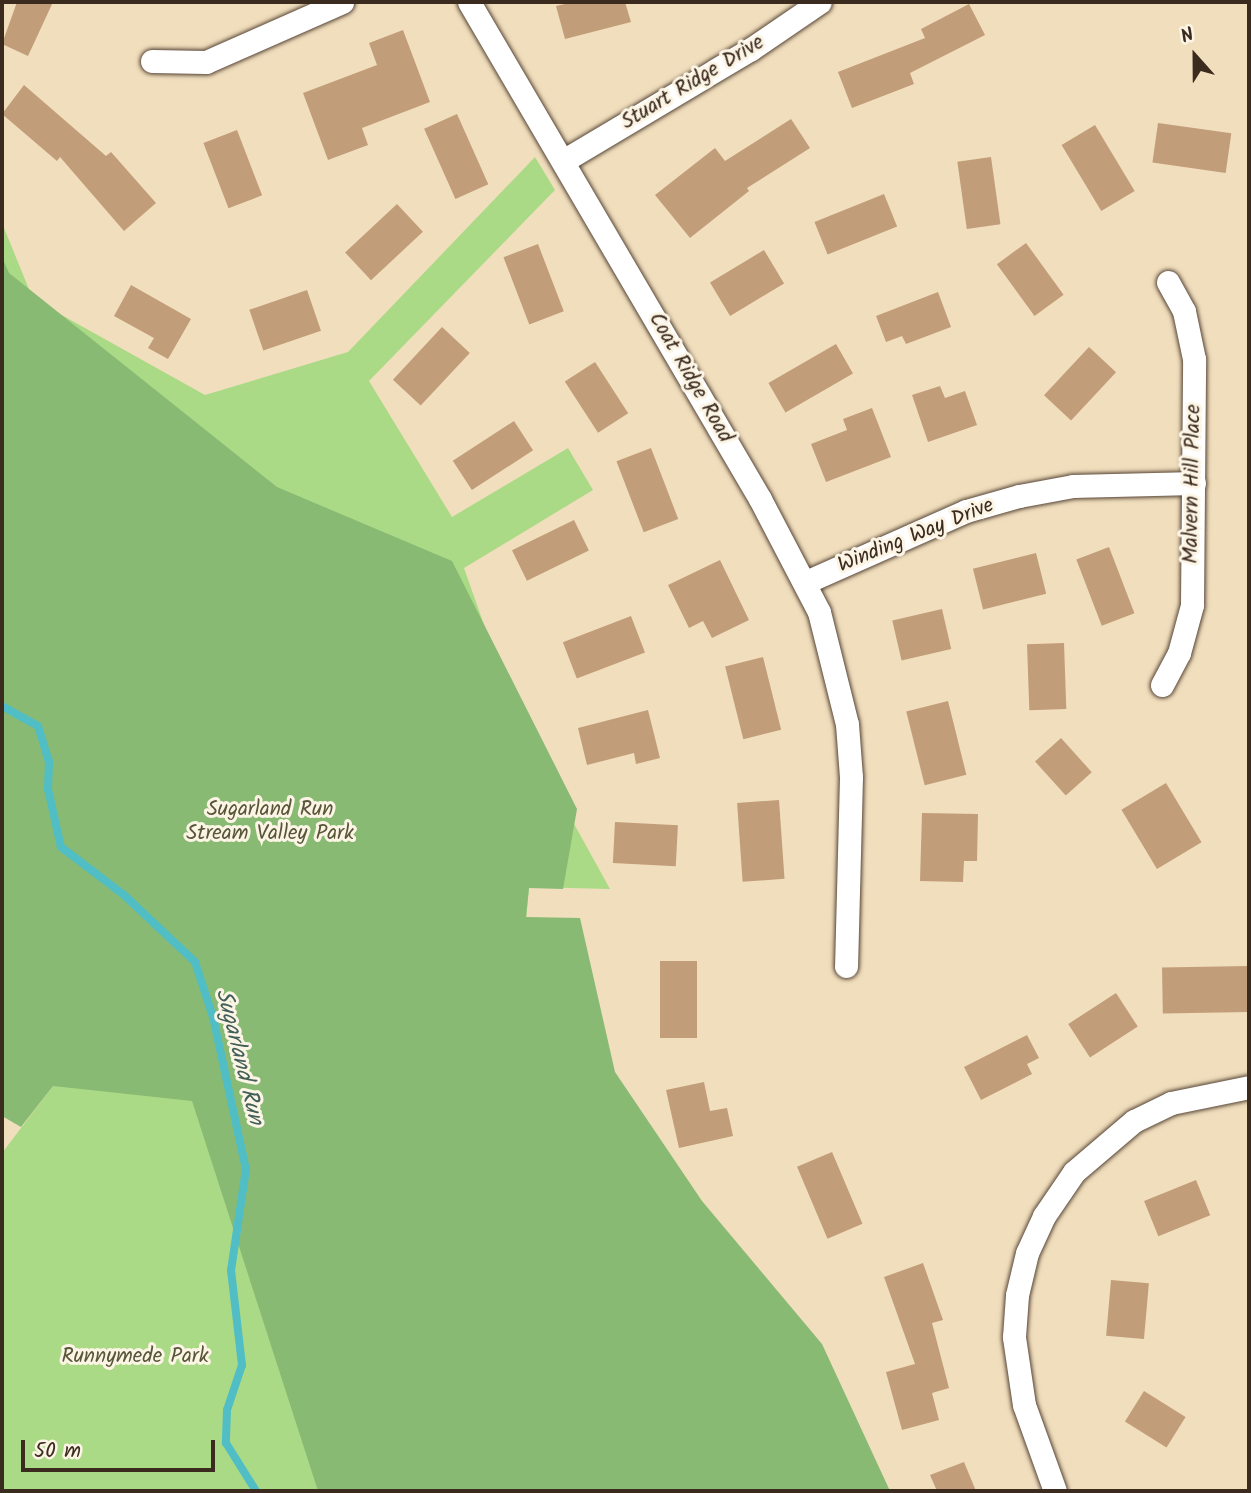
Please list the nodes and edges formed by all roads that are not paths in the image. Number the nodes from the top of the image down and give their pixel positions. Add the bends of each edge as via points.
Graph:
1 (342, 2) edge
2 (469, 2) edge
3 (820, 2) edge
4 (152, 61) dead end
5 (563, 162) junction
6 (1168, 282) dead end
7 (1194, 482) junction
8 (806, 582) junction
9 (1162, 685) dead end
10 (846, 966) dead end
11 (1249, 1087) edge
12 (1055, 1491) edge

1 - 4 street via 206,62
2 - 5 street, Coat Ridge Road
3 - 5 street, Stuart Ridge Drive
5 - 8 street, Coat Ridge Road
6 - 7 street, Malvern Hill Place via 1192,341
7 - 8 street, Winding Way Drive via 1073,486 1020,496 966,511
7 - 9 street, Malvern Hill Place via 1192,605 1179,653
8 - 10 street, Coat Ridge Road via 836,667 850,777
11 - 12 street via 1184,1100 1135,1121 1074,1172 1044,1216 1024,1264 1014,1337 1024,1405

